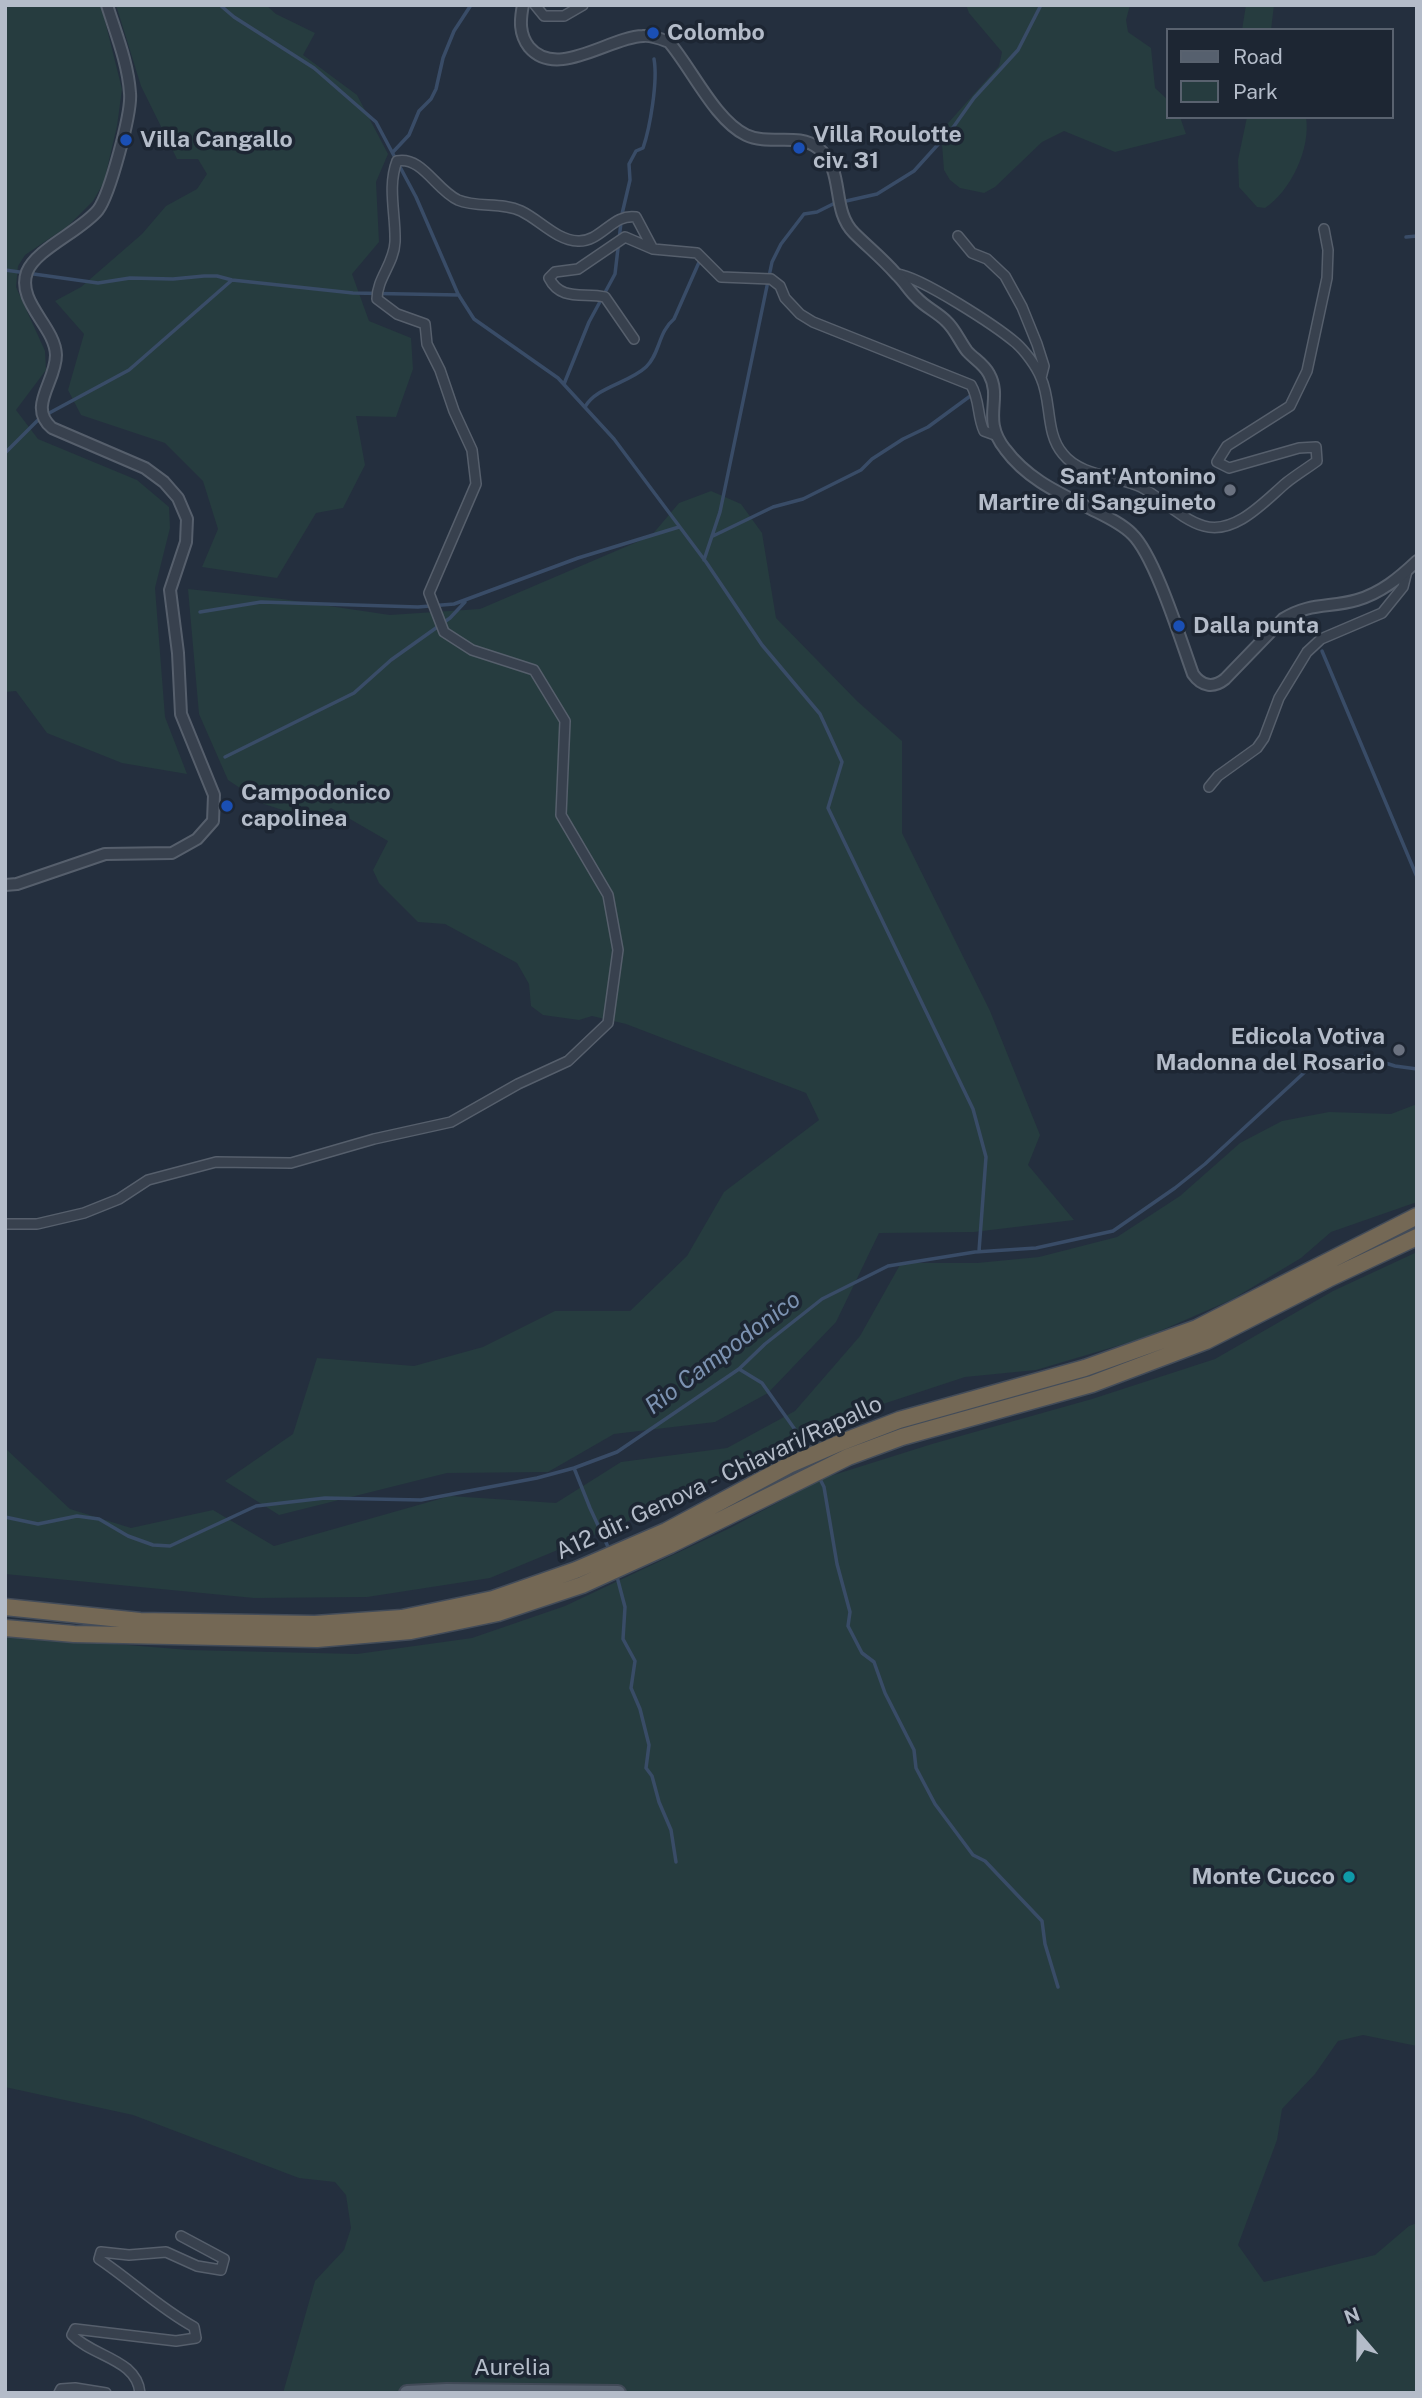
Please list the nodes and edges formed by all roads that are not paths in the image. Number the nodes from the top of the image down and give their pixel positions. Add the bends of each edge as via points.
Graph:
1 (107, 5) edge
2 (523, 5) edge
3 (535, 5) edge
4 (583, 5) edge
5 (1325, 229) dead end
6 (958, 236) dead end
7 (653, 249) junction
8 (897, 274) junction
9 (634, 339) dead end
10 (1041, 378) junction
11 (995, 435) junction
12 (1417, 561) edge
13 (1407, 571) junction
14 (1209, 787) dead end
15 (5, 885) edge
16 (1417, 1216) edge
17 (5, 1224) edge
18 (1417, 1237) edge
19 (845, 1449) junction
20 (5, 1606) edge
21 (5, 1628) edge
22 (140, 1629) junction
23 (181, 2236) dead end
24 (59, 2393) edge
25 (106, 2393) edge
26 (140, 2393) edge
27 (407, 2393) edge
28 (618, 2393) edge

1 - 15 street via 131,95 113,179 98,209 33,260 24,281 25,292 56,354 40,408 52,428 145,468 164,482 187,519 187,542 170,590 181,714 212,788 213,821 197,839 172,853 105,854
2 - 8 street via 521,30 534,53 566,60 626,38 656,37 669,42 734,127 761,140 799,140 817,146 837,178 842,215 851,230
3 - 4 street via 544,16 564,16
5 - 10 street via 1327,278 1307,371 1290,406 1227,446 1217,462 1229,468 1315,447 1317,461 1262,506 1229,526 1205,526 1142,488 1074,465 1054,438
6 - 10 street via 972,253 987,259 1005,276 1037,344 1044,366
7 - 9 street via 625,237 578,269 555,272 549,278 554,286 576,296 605,297
7 - 11 street via 697,253 721,277 771,279 800,314 813,322 971,385 984,431
7 - 17 street via 636,217 627,215 595,237 580,241 563,237 520,210 458,200 407,159 397,161 392,175 395,243 392,262 377,287 377,299 397,314 425,324 427,344 472,450 476,484 429,593 444,632 472,650 534,670 565,721 561,815 608,895 618,950 608,1023 568,1061 450,1122 291,1163 216,1162 149,1180 84,1213 37,1224
8 - 10 street via 908,275 1019,345
8 - 11 street via 917,299 947,321 989,373
11 - 13 street via 1030,476 1133,535 1160,586 1193,674 1202,684 1226,679 1291,614 1378,593
12 - 13 street
13 - 14 street via 1403,587 1382,613 1321,639 1307,652 1279,698 1257,748
16 - 19 highway, A12 dir. Genova - Chiavari/Rapallo via 1197,1328 1085,1368 899,1420
18 - 19 highway via 1194,1346 1092,1384
19 - 22 highway, A12 dir. Genova - Chiavari/Rapallo via 668,1538 576,1570 495,1606 280,1631
20 - 22 highway
21 - 22 highway via 74,1634
23 - 26 street via 224,2259 221,2270 197,2266 166,2252 101,2252 99,2259 167,2312 194,2326 196,2338 176,2341 75,2329 72,2335 82,2346 122,2364 139,2381
24 - 25 street via 75,2388
27 - 28 main road, Aurelia

